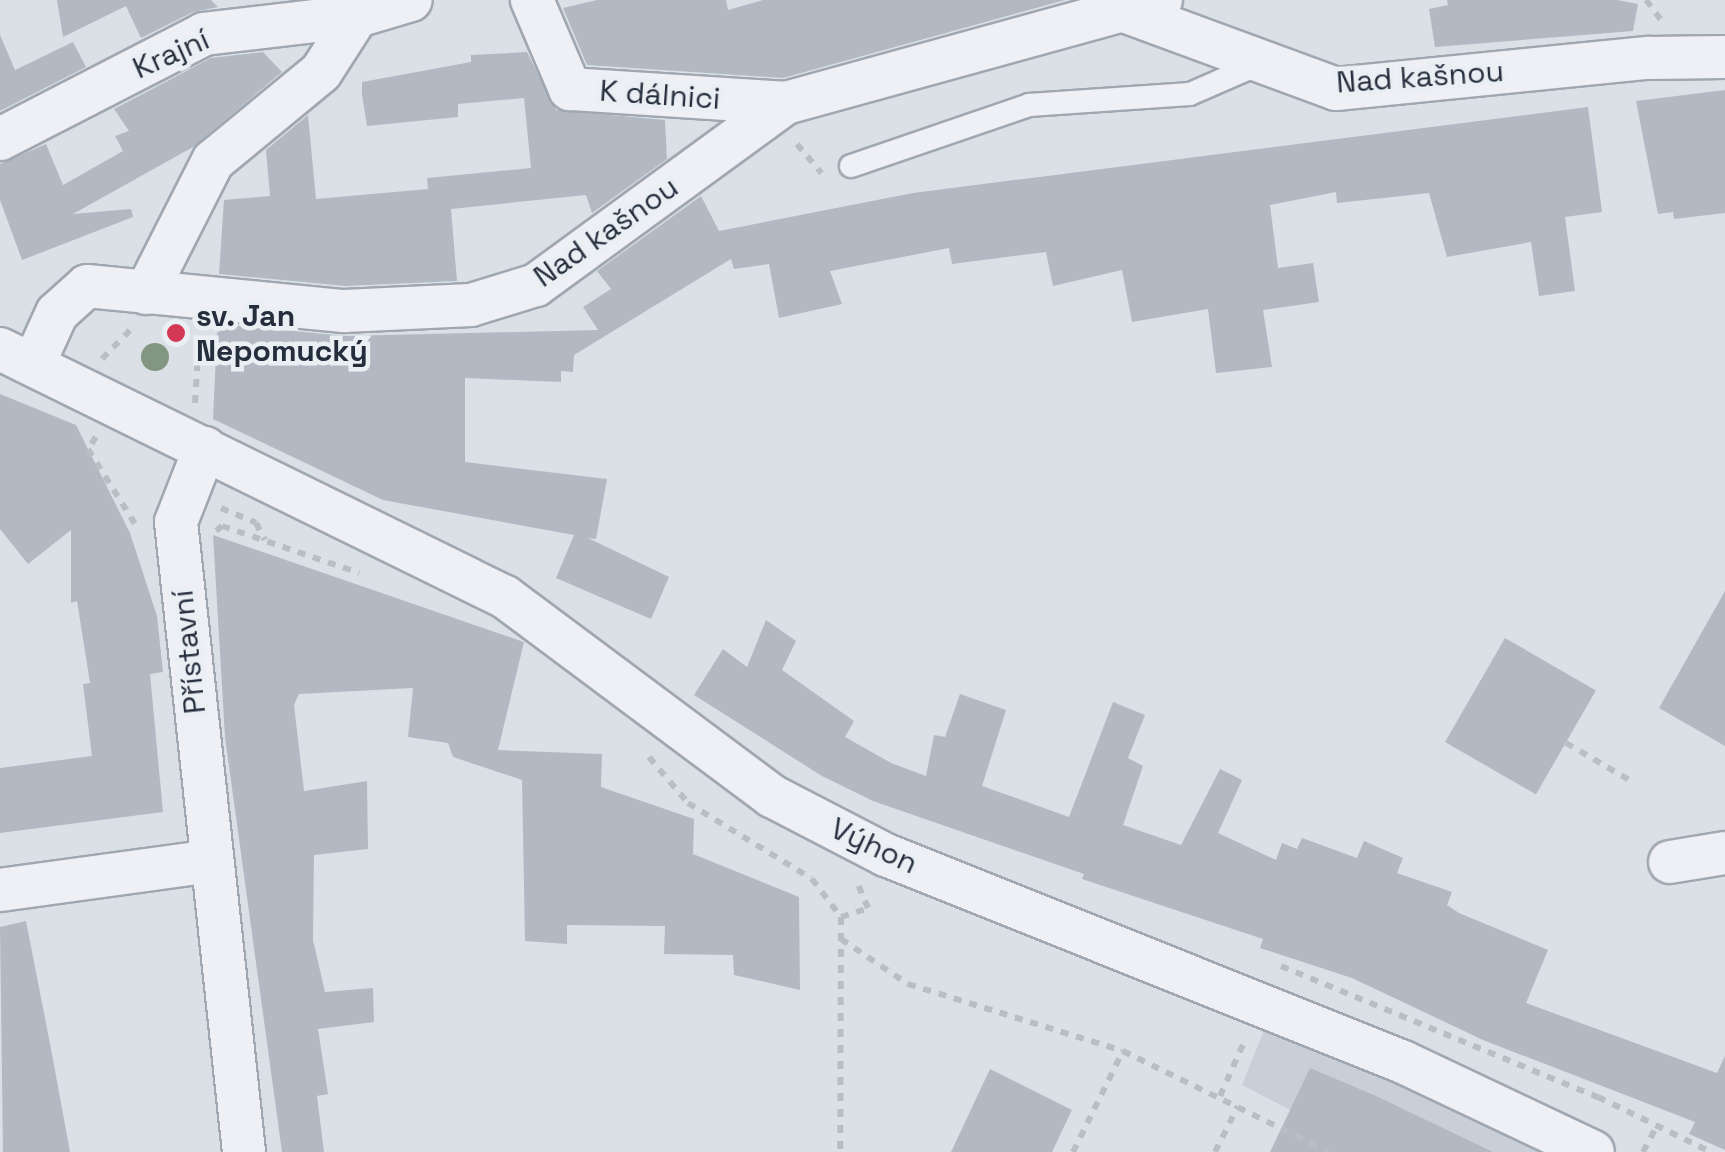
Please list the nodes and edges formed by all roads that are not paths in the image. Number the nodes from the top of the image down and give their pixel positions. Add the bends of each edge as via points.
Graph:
1 (411, 0) edge
2 (532, 0) edge
3 (1144, 6) edge
4 (356, 16) junction
5 (1725, 58) edge
6 (1264, 62) junction
7 (779, 108) junction
8 (0, 139) edge
9 (851, 166) road end
10 (141, 308) junction
11 (18, 355) edge
12 (200, 433) junction
13 (1725, 853) edge
14 (210, 861) junction
15 (1670, 862) dead end
16 (0, 890) edge
17 (244, 1152) edge
18 (1593, 1152) edge

1 - 4 street, Krajní
2 - 7 street, K dálnici via 570,89
3 - 6 street, Nad kašnou
3 - 7 street, Nad kašnou
4 - 8 street, Krajní via 204,34
4 - 10 street via 322,72 214,161
5 - 6 street, Nad kašnou via 1650,58 1336,89
6 - 9 lane via 1190,94 1030,105
7 - 10 street, Nad kašnou via 536,285 470,305 380,309 202,299
10 - 11 street, Nad kašnou via 87,286
11 - 12 street, Výhon
12 - 14 street, Přístavní via 176,522
12 - 18 street, Výhon via 506,598 772,796 886,855 1403,1062
13 - 15 street
14 - 16 street
14 - 17 street, Přístavní

